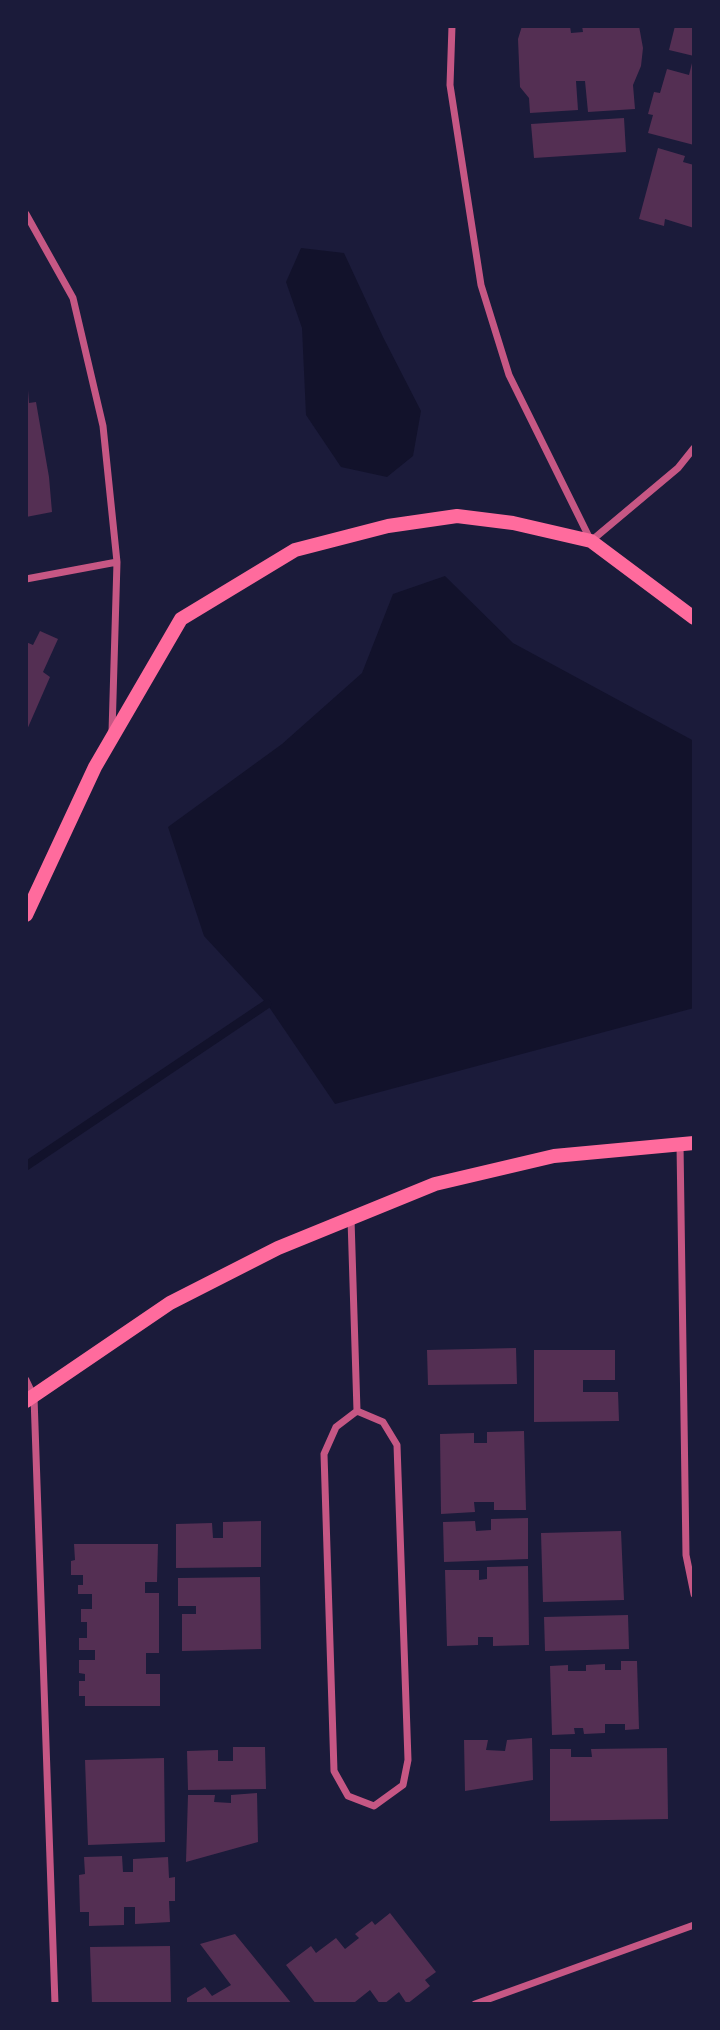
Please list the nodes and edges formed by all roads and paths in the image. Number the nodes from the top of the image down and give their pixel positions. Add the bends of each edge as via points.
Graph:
1 (452, 26) edge
2 (26, 214) edge
3 (694, 448) edge
4 (591, 541) junction
5 (117, 562) junction
6 (26, 579) edge
7 (694, 618) edge
8 (112, 738) junction
9 (26, 915) edge
10 (687, 1143) edge
11 (351, 1218) junction
12 (26, 1380) edge
13 (30, 1399) edge
14 (357, 1411) junction
15 (694, 1594) edge
16 (694, 1925) edge
17 (55, 2004) edge
18 (475, 2004) edge

1 - 4 street via 450,85 481,285 509,375
2 - 5 street via 73,298 103,426
3 - 4 street via 678,468
4 - 7 main road
4 - 8 main road via 457,516 388,526 296,550 181,619
5 - 6 street
5 - 8 street
8 - 9 main road
10 - 11 main road via 554,1156 435,1184
10 - 15 street via 686,1555
11 - 13 main road via 278,1248 170,1303
11 - 14 street
12 - 13 street
13 - 17 street
14 - 14 street via 336,1427 324,1454 334,1771 348,1796 374,1806 403,1785 408,1760 397,1445 383,1422
16 - 18 street

